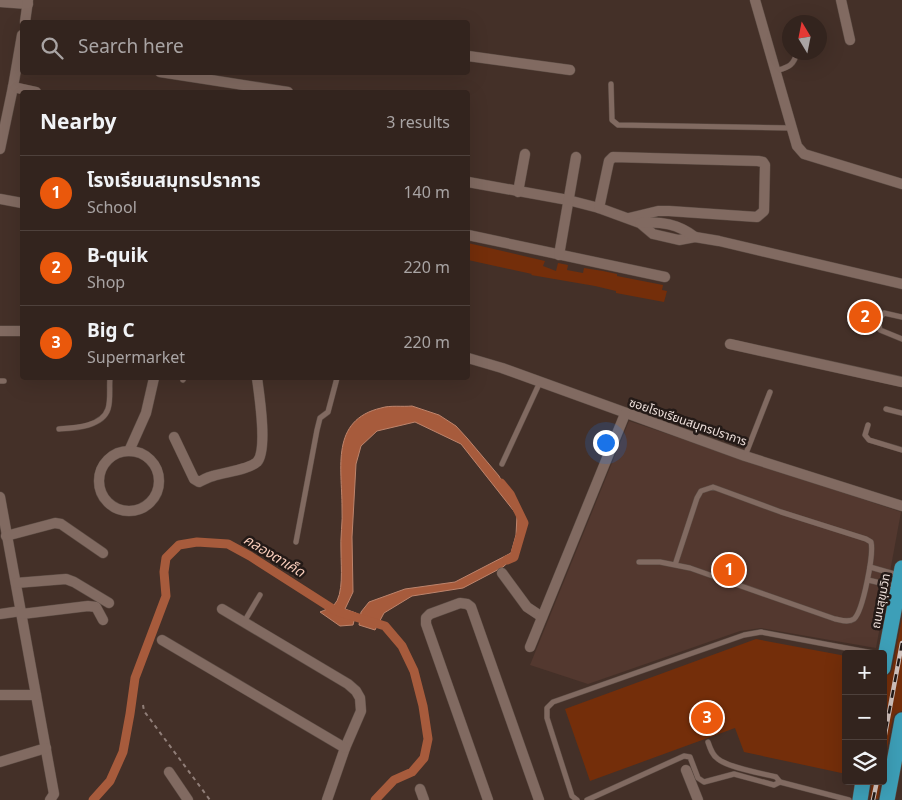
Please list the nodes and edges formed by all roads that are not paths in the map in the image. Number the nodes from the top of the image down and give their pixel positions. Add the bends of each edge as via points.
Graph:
1 (755, 0) edge
2 (845, 1) edge
3 (0, 2) edge
4 (28, 2) edge
5 (25, 20) edge
6 (850, 40) dead end
7 (470, 56) edge
8 (20, 60) edge
9 (795, 60) edge
10 (570, 70) dead end
11 (775, 72) junction
12 (196, 75) edge
13 (220, 77) edge
14 (611, 84) dead end
15 (279, 90) edge
16 (13, 91) junction
17 (20, 91) edge
18 (0, 93) edge
19 (792, 128) junction
20 (0, 146) edge
21 (525, 154) dead end
22 (576, 157) dead end
23 (470, 182) edge
24 (902, 184) edge
25 (518, 192) junction
26 (0, 199) edge
27 (568, 200) junction
28 (20, 203) edge
29 (598, 208) junction
30 (629, 218) junction
31 (470, 235) edge
32 (559, 255) junction
33 (665, 277) dead end
34 (902, 284) edge
35 (867, 317) dead end
36 (902, 317) edge
37 (878, 320) junction
38 (0, 331) edge
39 (20, 331) edge
40 (902, 339) edge
41 (730, 344) dead end
42 (470, 359) edge
43 (110, 380) edge
44 (154, 380) edge
45 (257, 380) edge
46 (336, 380) edge
47 (540, 382) junction
48 (902, 382) edge
49 (770, 392) dead end
50 (886, 409) dead end
51 (902, 413) edge
52 (625, 414) junction
53 (868, 425) dead end
54 (59, 429) dead end
55 (174, 437) dead end
56 (902, 450) edge
57 (129, 451) junction
58 (745, 456) junction
59 (502, 464) dead end
60 (0, 497) edge
61 (902, 506) edge
62 (6, 536) junction
63 (296, 542) dead end
64 (103, 553) dead end
65 (639, 562) dead end
66 (675, 565) junction
67 (870, 567) junction
68 (502, 573) dead end
69 (900, 577) edge
70 (868, 580) junction
71 (16, 583) junction
72 (260, 595) dead end
73 (109, 603) dead end
74 (222, 609) dead end
75 (22, 613) junction
76 (0, 614) edge
77 (542, 617) junction
78 (103, 620) dead end
79 (243, 623) junction
80 (162, 640) dead end
81 (530, 647) dead end
82 (845, 650) edge
83 (884, 650) edge
84 (0, 695) edge
85 (36, 695) junction
86 (902, 720) edge
87 (708, 742) dead end
88 (46, 748) junction
89 (345, 748) junction
90 (0, 762) edge
91 (686, 770) dead end
92 (169, 772) dead end
93 (780, 782) junction
94 (862, 785) edge
95 (50, 800) edge
96 (188, 800) edge
97 (327, 800) edge
98 (488, 800) edge
99 (539, 800) edge
100 (577, 800) edge
101 (586, 800) edge
102 (698, 800) edge
103 (849, 800) edge
104 (860, 800) edge
105 (887, 800) edge

1 - 11 street
2 - 6 street
3 - 4 street
4 - 5 street
7 - 10 street
8 - 16 street
9 - 11 lane
11 - 19 street
12 - 13 street
13 - 15 street
14 - 19 lane via 612,120 618,125
16 - 17 street
16 - 18 street
16 - 20 street
19 - 24 street via 804,154
21 - 25 street
22 - 27 street
23 - 25 street
25 - 27 street
26 - 28 street
27 - 29 street
27 - 32 street
29 - 30 street
29 - 30 street via 609,161 613,158 758,161 765,165 764,211 758,217 658,211
30 - 34 street via 640,223 659,222 683,228 695,237
31 - 32 street
32 - 33 street
35 - 37 lane
36 - 37 lane via 884,313
37 - 40 lane via 880,330
38 - 39 street
41 - 48 street
42 - 47 street, ซอยโรงเรียนสมุทรปราการ
43 - 54 lane via 108,409 104,416 88,426
44 - 57 street via 146,413
45 - 55 street via 262,423 260,457 256,462 199,482 194,479
46 - 63 lane via 328,412 318,424
47 - 52 street, ซอยโรงเรียนสมุทรปราการ
47 - 59 lane
49 - 58 lane
50 - 51 lane
52 - 58 street, ซอยโรงเรียนสมุทรปราการ
52 - 77 street
53 - 56 lane via 865,435 869,440
57 - 57 street via 114,454 106,462 100,471 99,482 108,502 128,511 149,504 160,485 154,464 146,456
58 - 61 street, ซอยโรงเรียนสมุทรปราการ
60 - 62 street
62 - 64 street via 61,524
62 - 71 street
65 - 66 lane
66 - 67 lane via 697,498 701,491 713,487 866,539 873,548
66 - 70 lane via 847,622 858,613
67 - 69 lane
67 - 70 lane
68 - 77 street via 527,607
69 - 70 lane
69 - 83 highway, ถนนสุขุมวิท
71 - 73 street via 66,579
71 - 75 street
72 - 79 lane
74 - 79 street
75 - 76 street
75 - 78 street via 88,606 96,608
75 - 85 street
77 - 81 street
79 - 89 street via 356,691 361,710
80 - 89 street
82 - 100 lane via 761,632 744,635 553,702 547,708 547,718 572,796
84 - 85 street
85 - 88 street
86 - 105 highway
87 - 93 lane via 719,760 776,777
88 - 90 street
88 - 95 street via 54,794
89 - 97 street
91 - 102 street
92 - 96 street
93 - 101 lane via 774,785 734,774 701,781 690,757 684,756
93 - 103 lane
94 - 104 highway
98 - 99 street via 426,624 430,614 460,603 471,607

